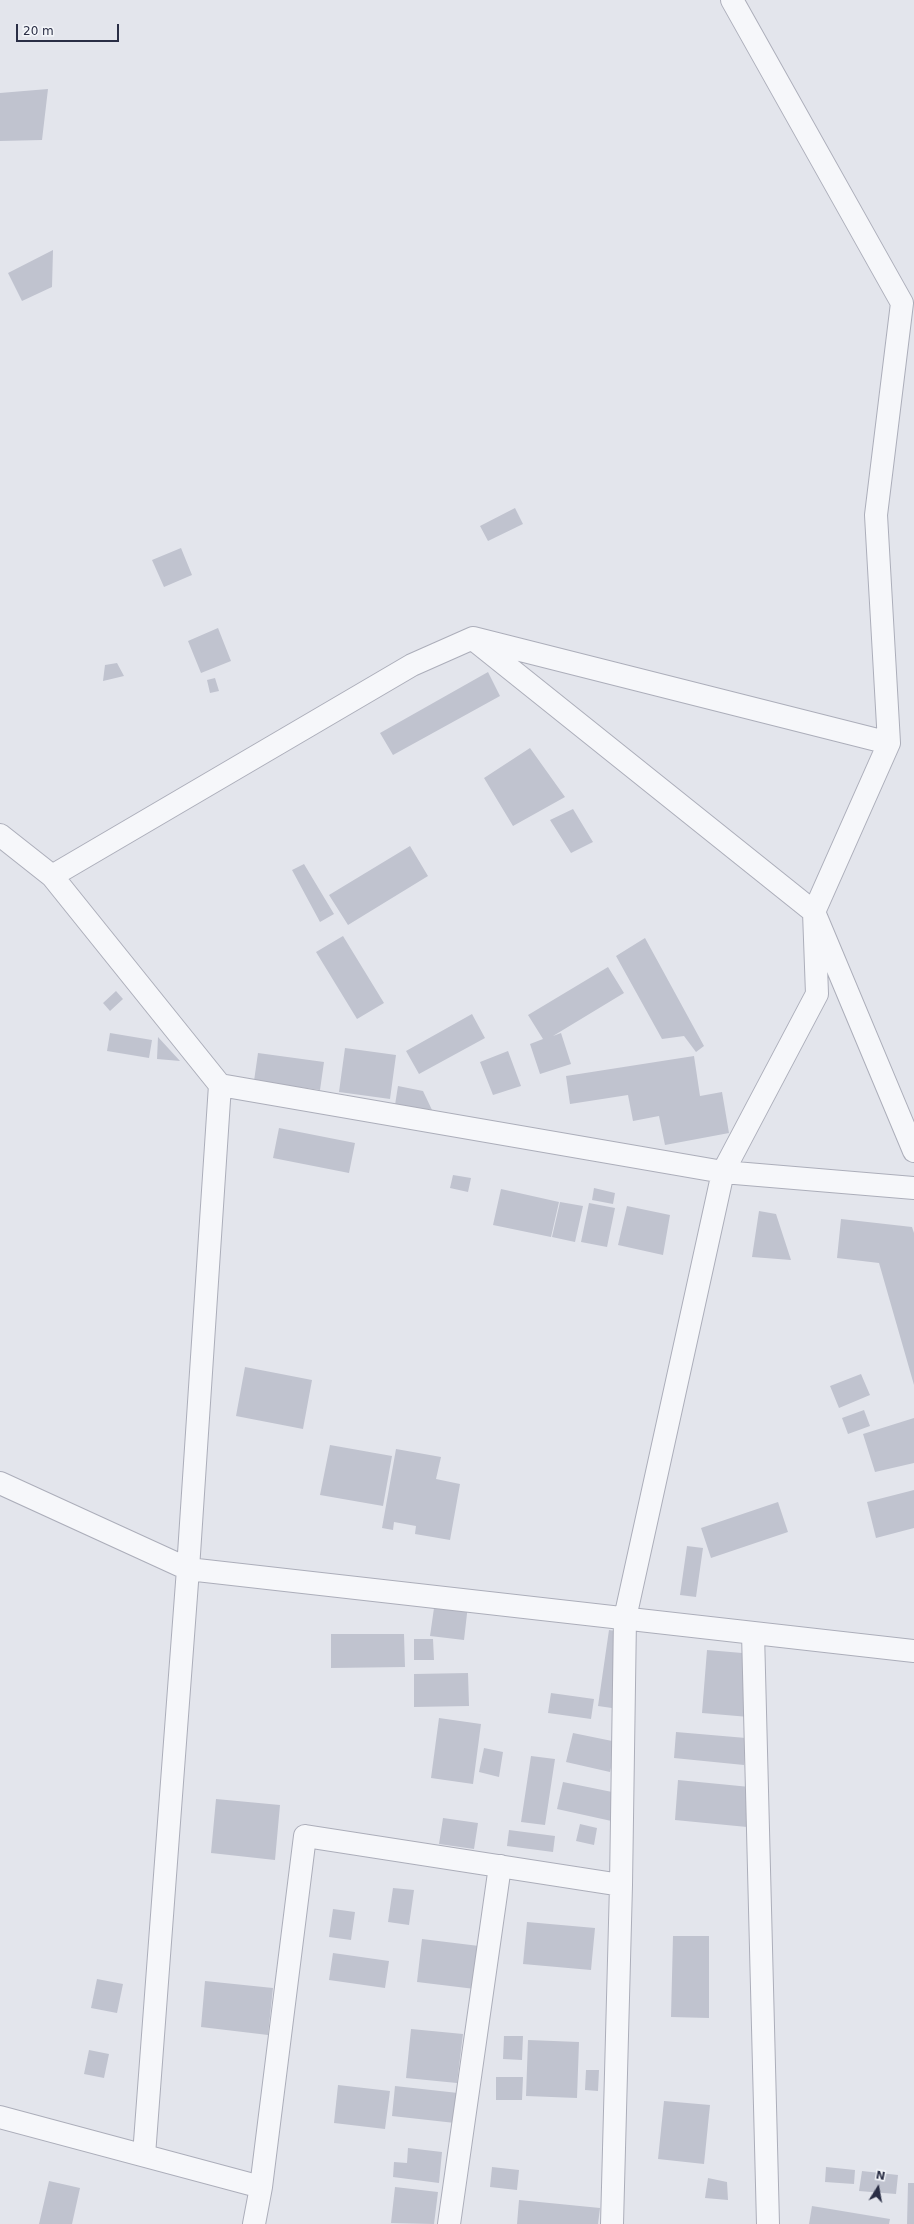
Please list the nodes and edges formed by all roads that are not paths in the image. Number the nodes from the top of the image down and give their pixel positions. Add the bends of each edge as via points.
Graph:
1 (732, 0) edge
2 (908, 299) edge
3 (473, 638) junction
4 (889, 743) junction
5 (0, 835) edge
6 (52, 876) junction
7 (814, 912) junction
8 (220, 1086) junction
9 (914, 1151) edge
10 (723, 1172) junction
11 (914, 1188) edge
12 (0, 1483) edge
13 (188, 1569) junction
14 (625, 1618) junction
15 (754, 1633) junction
16 (914, 1651) edge
17 (500, 1866) junction
18 (622, 1885) junction
19 (0, 2117) edge
20 (144, 2155) junction
21 (261, 2186) junction
22 (254, 2224) edge
23 (449, 2224) edge
24 (612, 2224) edge
25 (768, 2224) edge

1 - 2 street
2 - 4 street via 876,515
3 - 4 street
3 - 6 street via 412,665
3 - 7 street
4 - 7 street
5 - 6 street
6 - 8 street
7 - 9 street
7 - 10 street via 817,994
8 - 10 street
8 - 13 street
10 - 11 street
10 - 14 street
12 - 13 street
13 - 14 street
13 - 20 street
14 - 15 street
14 - 18 street
15 - 16 street
15 - 25 street
17 - 18 street
17 - 21 street via 305,1836
17 - 23 street
18 - 24 street
19 - 20 street
20 - 21 street
21 - 22 street

